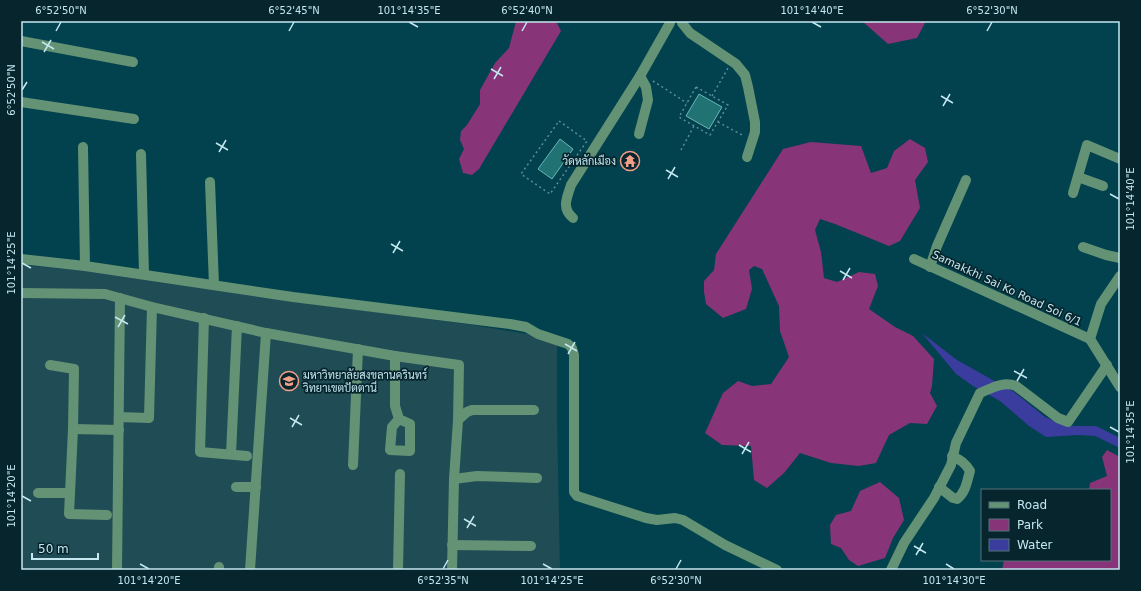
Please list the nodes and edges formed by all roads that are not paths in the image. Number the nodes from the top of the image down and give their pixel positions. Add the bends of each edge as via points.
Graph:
1 (669, 22) edge
2 (683, 22) edge
3 (21, 41) edge
4 (133, 62) dead end
5 (641, 75) junction
6 (21, 102) edge
7 (134, 119) dead end
8 (639, 134) dead end
9 (83, 147) dead end
10 (141, 154) dead end
11 (747, 157) dead end
12 (1120, 159) edge
13 (1078, 177) junction
14 (966, 180) dead end
15 (210, 182) dead end
16 (1103, 186) dead end
17 (1073, 193) dead end
18 (573, 218) dead end
19 (1083, 247) dead end
20 (1120, 258) edge
21 (21, 259) edge
22 (914, 259) dead end
23 (85, 266) junction
24 (930, 267) junction
25 (144, 274) junction
26 (1120, 276) edge
27 (214, 285) junction
28 (21, 292) edge
29 (120, 298) junction
30 (152, 307) junction
31 (204, 318) junction
32 (237, 326) junction
33 (266, 333) junction
34 (1090, 339) junction
35 (358, 349) junction
36 (396, 356) junction
37 (50, 364) dead end
38 (1107, 364) junction
39 (1120, 385) edge
40 (534, 410) dead end
41 (119, 417) junction
42 (399, 419) dead end
43 (458, 420) junction
44 (73, 429) junction
45 (119, 430) junction
46 (231, 454) junction
47 (247, 456) dead end
48 (952, 456) junction
49 (353, 465) dead end
50 (400, 474) dead end
51 (537, 478) dead end
52 (454, 479) junction
53 (236, 487) dead end
54 (256, 487) junction
55 (939, 487) junction
56 (38, 493) dead end
57 (70, 493) junction
58 (107, 515) dead end
59 (452, 545) junction
60 (531, 546) dead end
61 (117, 570) edge
62 (250, 570) edge
63 (398, 570) edge
64 (452, 570) edge
65 (777, 570) edge
66 (891, 570) edge

1 - 2 street via 676,26
1 - 5 street
2 - 11 street via 690,33 736,64 745,75 755,122 755,132
3 - 4 street
5 - 8 street via 648,100
5 - 18 street via 571,186 566,199 566,209
6 - 7 street
9 - 23 street
10 - 25 street
12 - 13 street via 1087,145
13 - 16 street
13 - 17 street
14 - 24 street
15 - 27 street
19 - 20 street
21 - 23 street
22 - 24 street, Samakkhi Sai Ko Road Soi 6/1
23 - 25 street
24 - 34 street, Samakkhi Sai Ko Road Soi 6/1
25 - 27 street
26 - 34 street via 1101,304
27 - 65 street via 521,326 568,344 574,355 574,492 577,496 646,518 683,520 725,546
28 - 29 street via 106,294
29 - 30 street
29 - 41 street
30 - 31 street
30 - 41 street via 149,418
31 - 32 street
31 - 46 street via 200,452
32 - 33 street
32 - 46 street
33 - 35 street
33 - 54 street
34 - 38 street
35 - 36 street
35 - 49 street
36 - 42 street via 395,406
36 - 43 street via 459,365
37 - 44 street via 74,369
38 - 39 street
38 - 48 street via 1068,422 1058,418 1016,386 1004,384 980,393
40 - 43 street via 472,410
41 - 45 street
43 - 52 street
44 - 45 street
44 - 57 street
45 - 61 street
46 - 47 street
48 - 55 street via 951,465
48 - 55 street via 967,465 970,471 966,487 957,499
50 - 63 street
51 - 52 street via 477,476
52 - 59 street
53 - 54 street
54 - 62 street
55 - 66 street via 904,543
56 - 57 street
57 - 58 street via 69,514
59 - 60 street
59 - 64 street

